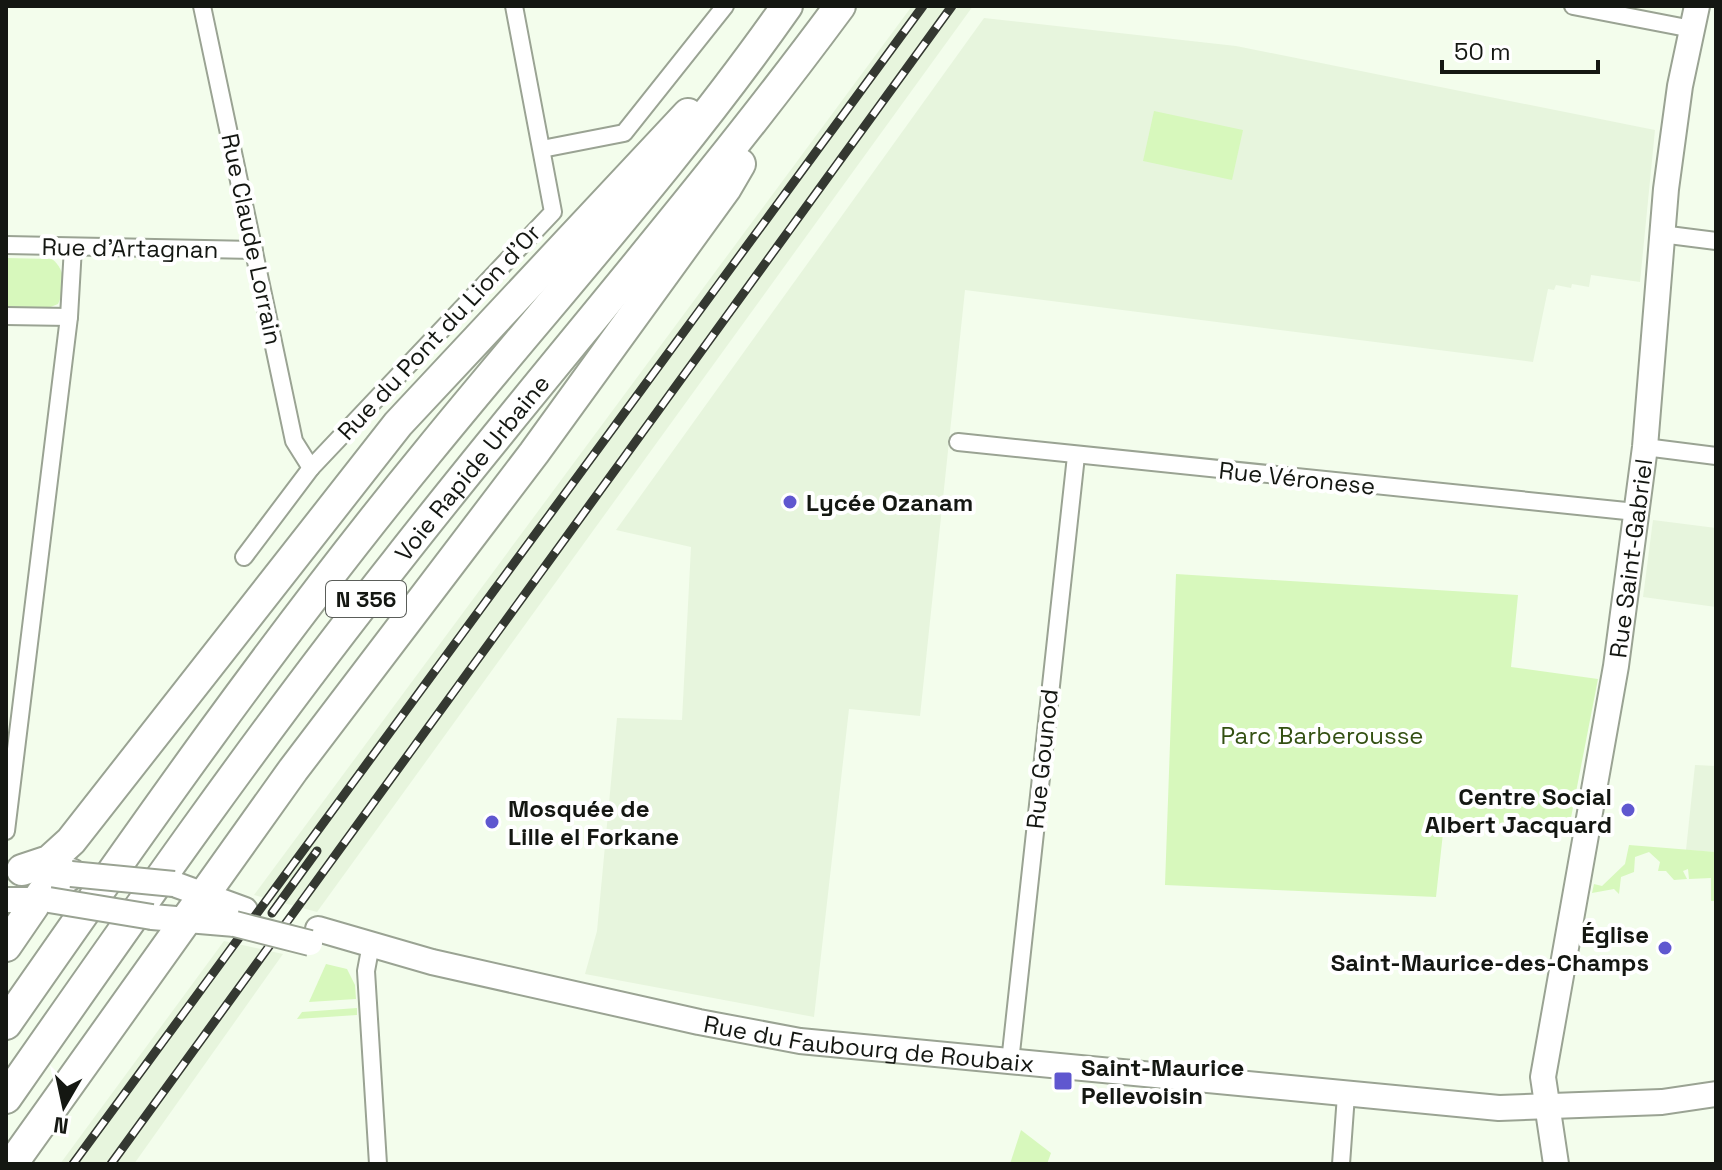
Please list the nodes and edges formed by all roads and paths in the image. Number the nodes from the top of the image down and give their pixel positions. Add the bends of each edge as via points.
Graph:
1 (202, 6) edge
2 (514, 6) edge
3 (725, 6) edge
4 (787, 6) edge
5 (840, 6) edge
6 (859, 6) edge
7 (1573, 6) edge
8 (1694, 17) edge
9 (803, 56) junction
10 (735, 79) junction
11 (753, 121) junction
12 (542, 149) junction
13 (1661, 234) junction
14 (1716, 241) edge
15 (6, 245) edge
16 (73, 247) junction
17 (254, 250) junction
18 (6, 316) edge
19 (69, 317) junction
20 (958, 442) dead end
21 (1645, 447) junction
22 (1076, 456) junction
23 (1716, 456) edge
24 (311, 468) junction
25 (1636, 512) junction
26 (244, 557) dead end
27 (6, 831) edge
28 (14, 870) edge
29 (53, 881) junction
30 (205, 893) junction
31 (6, 900) edge
32 (153, 910) junction
33 (240, 917) junction
34 (188, 919) junction
35 (6, 946) edge
36 (370, 949) junction
37 (6, 1024) edge
38 (1010, 1062) junction
39 (1716, 1083) edge
40 (1716, 1094) edge
41 (1346, 1095) junction
42 (6, 1098) edge
43 (1547, 1100) junction
44 (12, 1164) edge
45 (378, 1164) edge
46 (1341, 1164) edge
47 (1556, 1164) edge

1 - 17 street, Rue Claude Lorrain
2 - 12 street
3 - 12 street via 624,133
4 - 10 highway, Voie Rapide Urbaine / N 356
5 - 9 highway, Voie Rapide Urbaine / N 356
6 - 9 highway
7 - 8 street
8 - 13 main road, Rue Saint-Gabriel
9 - 11 highway, Voie Rapide Urbaine / N 356
10 - 29 highway via 662,138 398,424
10 - 37 highway, Voie Rapide Urbaine / N 356 via 322,587 139,831
11 - 30 highway via 741,163 726,188
11 - 42 highway, Voie Rapide Urbaine / N 356 via 540,379 324,654 180,847
12 - 24 street, Rue du Pont du Lion d'Or via 553,212
13 - 14 street
13 - 21 main road, Rue Saint-Gabriel
15 - 16 street, Rue d'Artagnan
16 - 17 street, Rue d'Artagnan
16 - 19 street
17 - 24 street, Rue Claude Lorrain via 294,441
18 - 19 street
19 - 27 street
20 - 22 street, Rue Véronese
21 - 23 street
21 - 25 main road, Rue Saint-Gabriel
22 - 25 street, Rue Véronese
22 - 38 street, Rue Gounod
24 - 26 street
25 - 43 main road, Rue Saint-Gabriel via 1611,700 1544,1070
28 - 29 highway
29 - 30 main road, bridge via 174,884
29 - 31 main road
29 - 32 main road, bridge
29 - 35 highway
30 - 32 main road
30 - 33 main road
30 - 34 highway
32 - 34 main road
33 - 34 main road
33 - 36 main road, Rue du Faubourg de Roubaix
34 - 44 highway
36 - 38 main road, Rue du Faubourg de Roubaix via 752,1033
36 - 45 street via 367,999
38 - 41 main road, Rue du Faubourg de Roubaix
39 - 43 main road, Rue du Faubourg de Roubaix
40 - 43 main road, Rue du Faubourg de Roubaix via 1679,1100
41 - 43 main road, Rue du Faubourg de Roubaix
41 - 46 street
43 - 47 main road, Rue Saint-Gabriel

